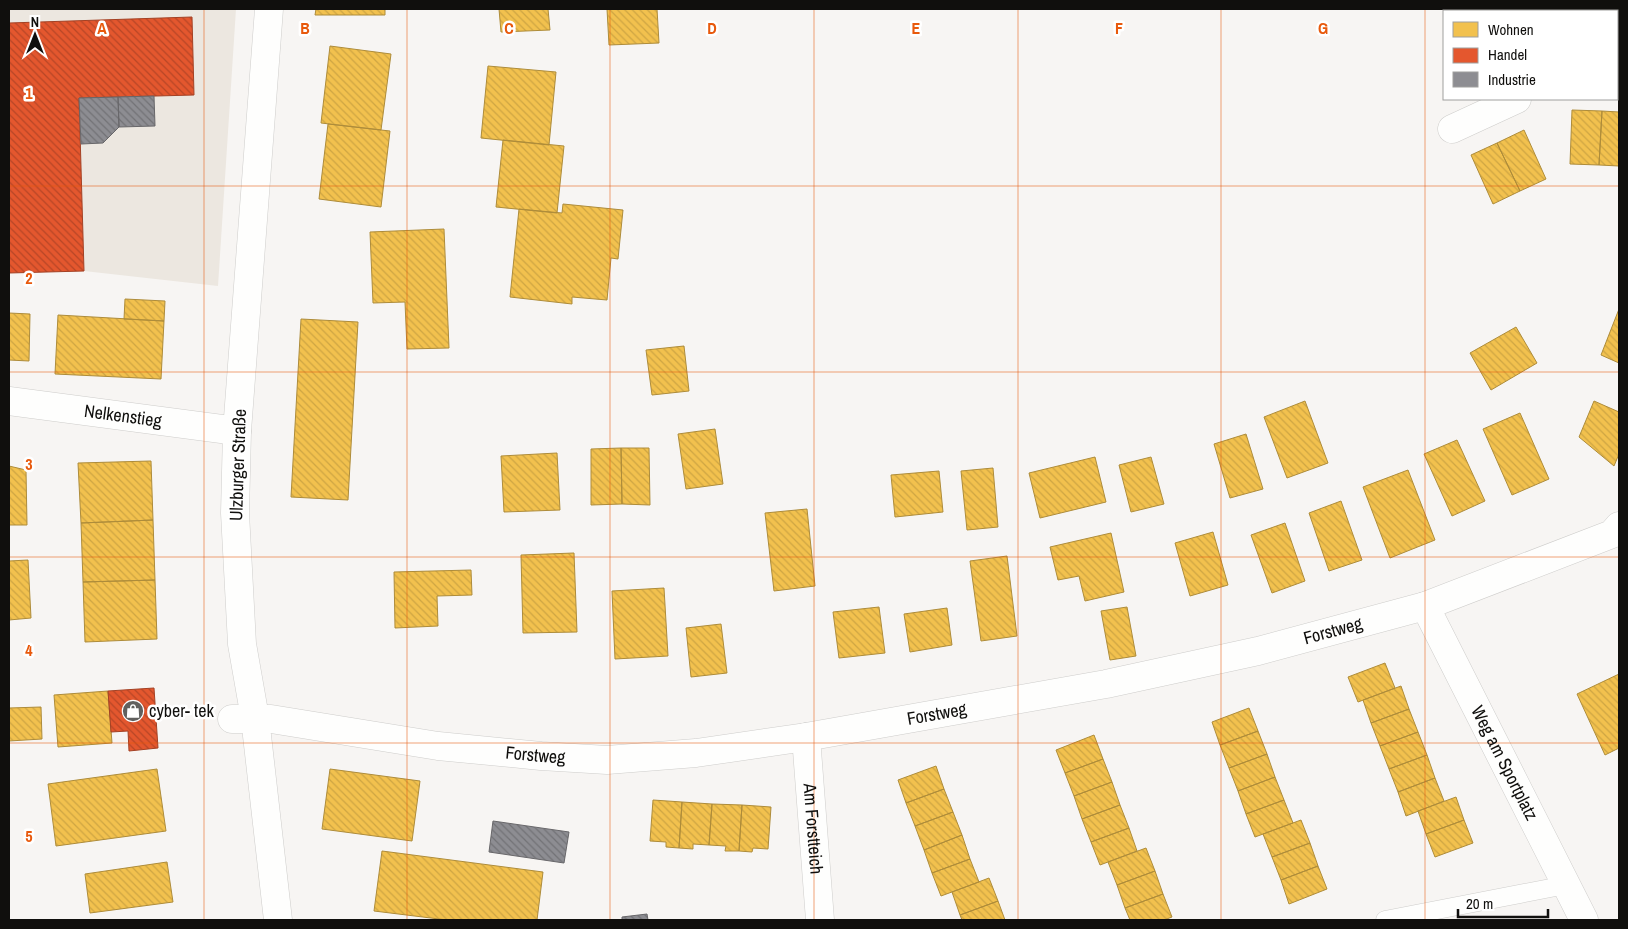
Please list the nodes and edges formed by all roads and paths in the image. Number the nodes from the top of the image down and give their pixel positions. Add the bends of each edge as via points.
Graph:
1 (269, 9) edge
2 (1515, 100) edge
3 (1452, 129) dead end
4 (9, 401) edge
5 (237, 431) junction
6 (1617, 535) edge
7 (1425, 606) junction
8 (244, 719) junction
9 (806, 737) junction
10 (1566, 885) junction
11 (278, 920) edge
12 (820, 920) edge
13 (1385, 920) edge
14 (1584, 920) edge

1 - 5 street, Ulzburger Straße
2 - 3 street
4 - 5 street, Nelkenstieg
5 - 8 street, Ulzburger Straße via 235,513
6 - 7 street, Forstweg
7 - 9 street, Forstweg via 1258,651 1114,682
7 - 10 street, Weg am Sportplatz
8 - 9 street, Forstweg via 438,746 607,760 696,753
8 - 11 street, Ulzburger Straße
9 - 12 street, Am Forstteich
10 - 13 lane
10 - 14 street, Weg am Sportplatz

